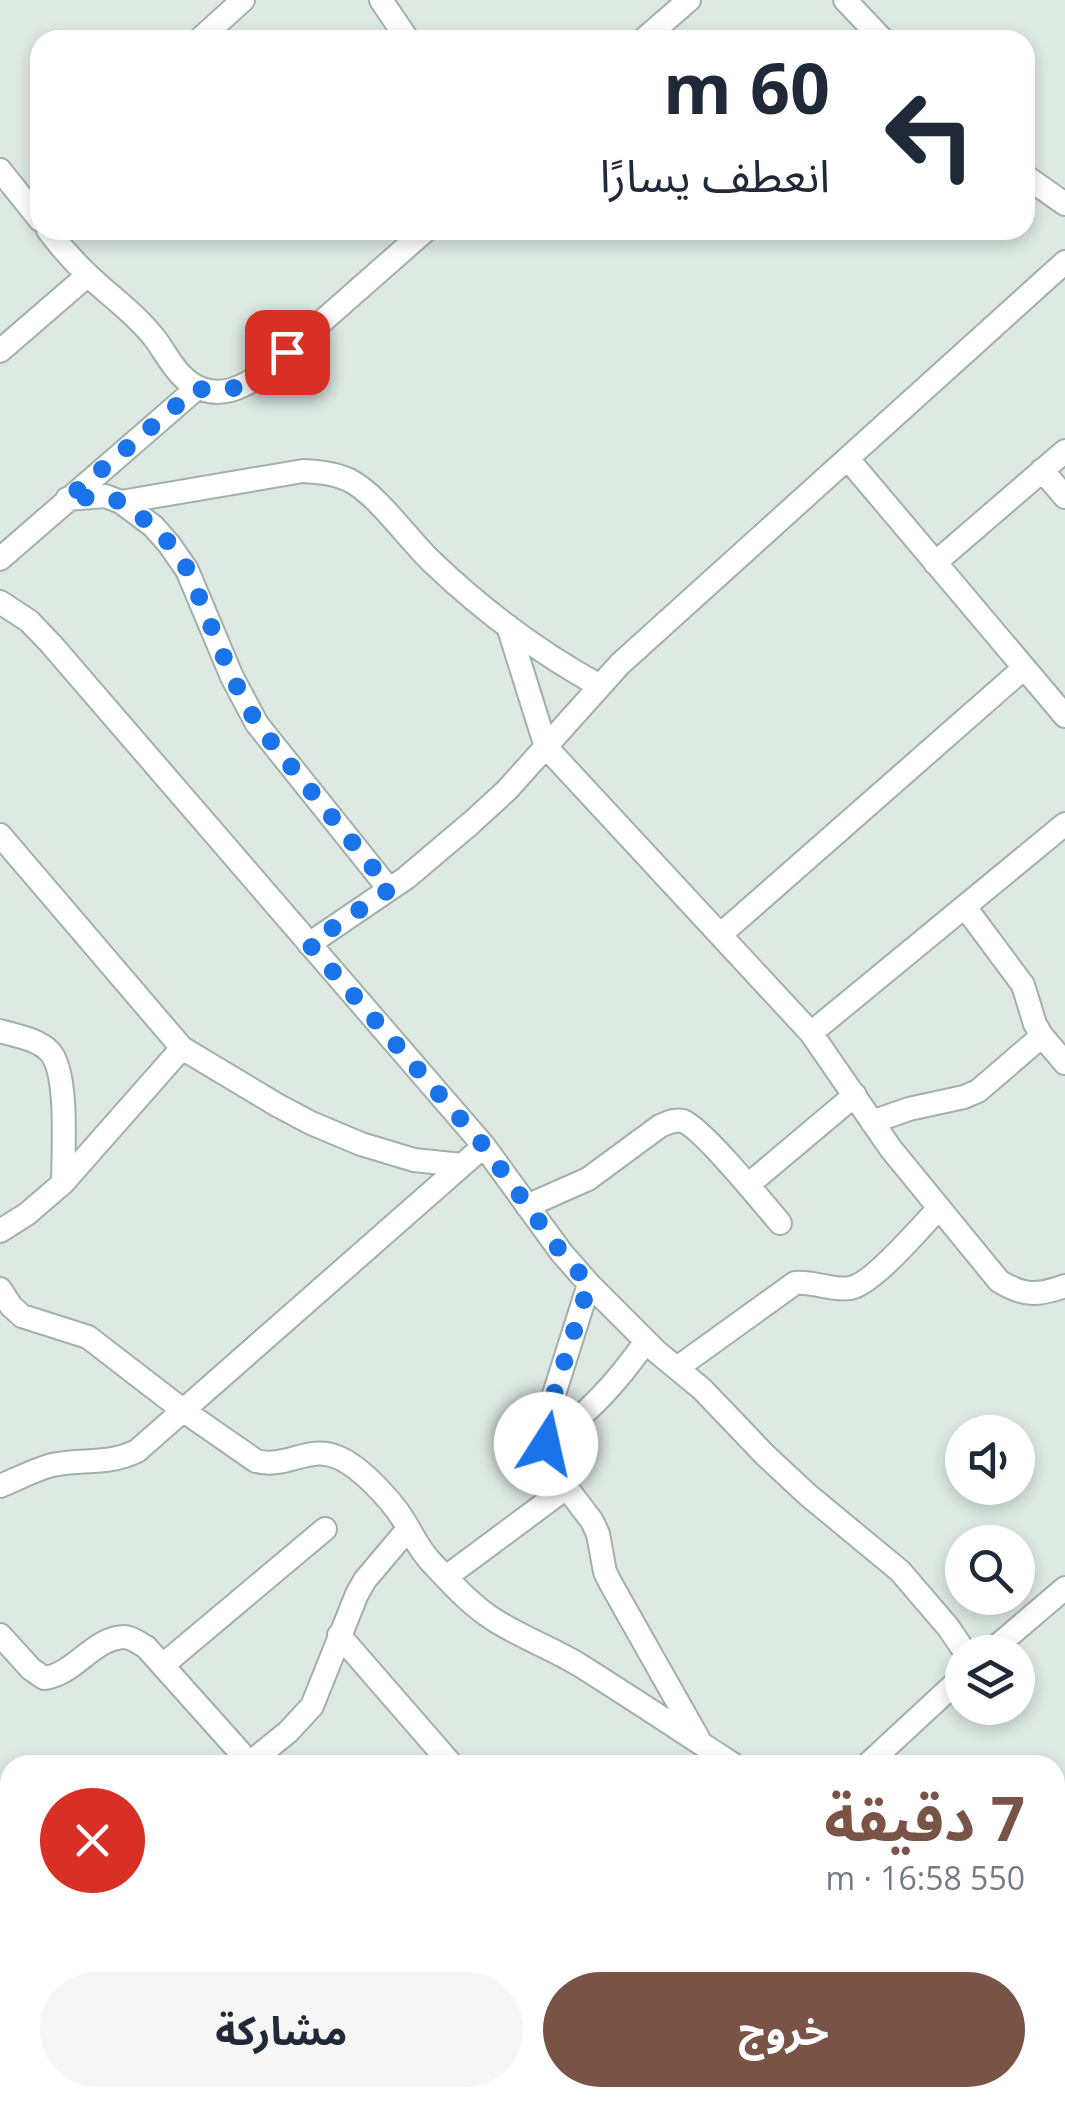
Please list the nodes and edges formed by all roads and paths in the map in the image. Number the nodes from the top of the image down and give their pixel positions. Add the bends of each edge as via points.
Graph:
1 (243, 0) edge
2 (381, 0) edge
3 (689, 0) edge
4 (845, 0) edge
5 (210, 30) edge
6 (401, 30) edge
7 (655, 30) edge
8 (874, 30) edge
9 (0, 170) edge
10 (1035, 183) edge
11 (30, 198) edge
12 (1065, 204) edge
13 (57, 240) edge
14 (415, 240) edge
15 (1065, 262) edge
16 (88, 276) junction
17 (0, 351) edge
18 (197, 388) junction
19 (1065, 451) edge
20 (848, 460) junction
21 (1042, 470) junction
22 (1065, 497) edge
23 (67, 499) junction
24 (121, 502) junction
25 (0, 559) edge
26 (935, 562) junction
27 (0, 602) edge
28 (508, 626) junction
29 (1024, 668) junction
30 (600, 686) junction
31 (1065, 716) edge
32 (546, 747) junction
33 (1065, 824) edge
34 (0, 835) edge
35 (390, 889) junction
36 (965, 907) junction
37 (720, 935) junction
38 (309, 944) junction
39 (0, 1031) edge
40 (811, 1033) junction
41 (1042, 1036) junction
42 (182, 1048) junction
43 (1065, 1063) edge
44 (855, 1095) junction
45 (872, 1122) junction
46 (484, 1146) junction
47 (462, 1165) junction
48 (64, 1183) junction
49 (748, 1185) junction
50 (528, 1206) junction
51 (938, 1209) junction
52 (780, 1223) dead end
53 (0, 1231) edge
54 (589, 1284) junction
55 (1065, 1286) edge
56 (0, 1289) edge
57 (646, 1342) junction
58 (677, 1368) junction
59 (184, 1411) junction
60 (546, 1444) junction
61 (0, 1486) edge
62 (566, 1488) junction
63 (326, 1529) dead end
64 (408, 1529) junction
65 (446, 1577) junction
66 (1065, 1588) edge
67 (0, 1635) edge
68 (339, 1635) junction
69 (953, 1635) edge
70 (1010, 1635) edge
71 (163, 1665) junction
72 (945, 1693) edge
73 (702, 1744) junction
74 (242, 1755) edge
75 (259, 1755) edge
76 (443, 1755) edge
77 (719, 1755) edge
78 (878, 1755) edge

1 - 5 street
2 - 6 street
3 - 7 street
4 - 8 street
9 - 11 street
10 - 12 street
13 - 16 street
14 - 18 street via 260,376 227,391
15 - 20 street
16 - 17 street
16 - 18 street via 139,321
18 - 23 street
19 - 21 street
20 - 26 street
20 - 30 street
21 - 22 street
21 - 26 street
23 - 24 street via 105,496
23 - 25 street
24 - 28 street via 277,475 325,472 350,480
24 - 35 street via 170,544 257,724
26 - 29 street
27 - 38 street via 40,631
28 - 30 street
28 - 32 street
29 - 31 street
29 - 37 street
30 - 32 street
32 - 35 street via 472,823
32 - 37 street
33 - 36 street
34 - 42 street
35 - 38 street
36 - 40 street
36 - 41 street via 1023,985
37 - 40 street
38 - 46 street
39 - 48 street via 54,1056
40 - 44 street
41 - 43 street
41 - 45 street via 978,1091
42 - 47 street via 361,1144
42 - 48 street
44 - 45 street
44 - 49 street
45 - 51 street
46 - 47 street
46 - 50 street
47 - 59 street
48 - 53 street
49 - 50 street via 693,1128 674,1121 588,1180
49 - 52 street
50 - 54 street
51 - 55 street via 1016,1292
51 - 58 street via 860,1285 795,1283
54 - 57 street
54 - 60 street via 549,1410
56 - 59 street via 22,1316 88,1337
57 - 58 street
57 - 60 street via 602,1398
58 - 69 street via 808,1496 900,1571
59 - 61 street via 121,1458 49,1466
59 - 64 street via 256,1461 278,1464 321,1453 350,1464
60 - 62 street
62 - 65 street
62 - 73 street via 592,1521 605,1572
63 - 71 street
64 - 65 street
64 - 68 street via 365,1580
65 - 73 street via 490,1617
66 - 70 street
67 - 71 street via 44,1678 124,1637
68 - 75 street via 312,1706
68 - 76 street
71 - 74 street
72 - 78 street
73 - 77 street

